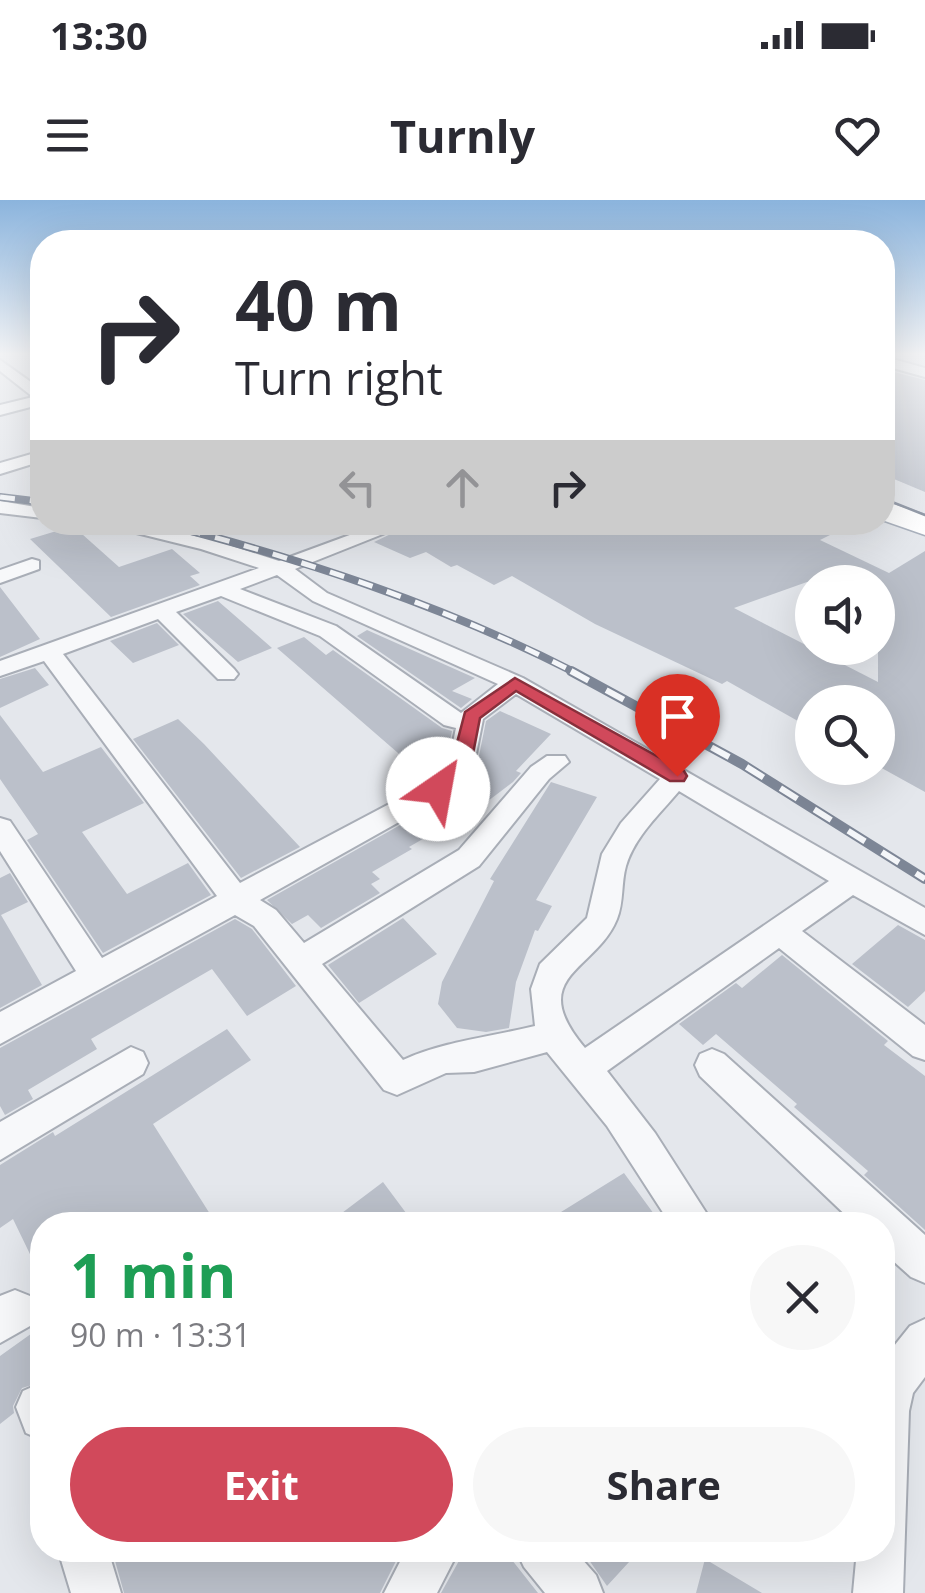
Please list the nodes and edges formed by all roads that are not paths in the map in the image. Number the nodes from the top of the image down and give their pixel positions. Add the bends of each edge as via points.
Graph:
1 (30, 460) edge
2 (0, 469) edge
3 (895, 495) edge
4 (0, 507) edge
5 (925, 507) edge
6 (30, 511) edge
7 (895, 514) edge
8 (925, 526) edge
9 (163, 535) edge
10 (370, 535) edge
11 (32, 565) dead end
12 (281, 568) junction
13 (0, 577) edge
14 (223, 589) junction
15 (162, 610) junction
16 (49, 651) junction
17 (428, 654) dead end
18 (0, 669) edge
19 (386, 672) junction
20 (226, 674) dead end
21 (515, 683) junction
22 (469, 724) junction
23 (538, 766) dead end
24 (677, 776) junction
25 (0, 828) edge
26 (852, 880) junction
27 (238, 901) junction
28 (925, 923) edge
29 (778, 930) junction
30 (300, 962) junction
31 (97, 977) junction
32 (0, 1030) edge
33 (556, 1035) junction
34 (925, 1045) edge
35 (132, 1064) dead end
36 (712, 1065) dead end
37 (582, 1069) junction
38 (0, 1142) edge
39 (685, 1212) edge
40 (869, 1212) edge
41 (895, 1236) edge
42 (925, 1264) edge
43 (925, 1341) edge
44 (895, 1380) edge
45 (87, 1562) edge
46 (427, 1562) edge
47 (551, 1562) edge
48 (881, 1562) edge
49 (96, 1593) edge
50 (409, 1593) edge
51 (578, 1593) edge
52 (878, 1593) edge

1 - 2 street
3 - 5 main road
4 - 6 street
7 - 8 main road
9 - 12 street
10 - 12 street
11 - 13 street
12 - 14 street
12 - 21 street via 320,598
14 - 15 street
14 - 19 street via 304,619
15 - 16 street
15 - 20 street
16 - 18 street
16 - 27 street
17 - 19 street
19 - 22 street
21 - 22 street via 486,702
21 - 24 street
22 - 27 street via 461,764 438,789
23 - 30 street via 480,848 432,867
24 - 26 street
24 - 33 street via 622,844 597,927 548,980 547,1008
25 - 31 street
26 - 28 street
26 - 29 street
27 - 30 street via 265,918
27 - 31 street
29 - 34 street
29 - 37 street
30 - 33 street via 397,1079 443,1058 474,1057
31 - 32 street
33 - 37 street
35 - 38 street
36 - 40 street
37 - 39 street
41 - 42 street
43 - 44 street
45 - 49 street
46 - 50 street
47 - 51 street
48 - 52 street

